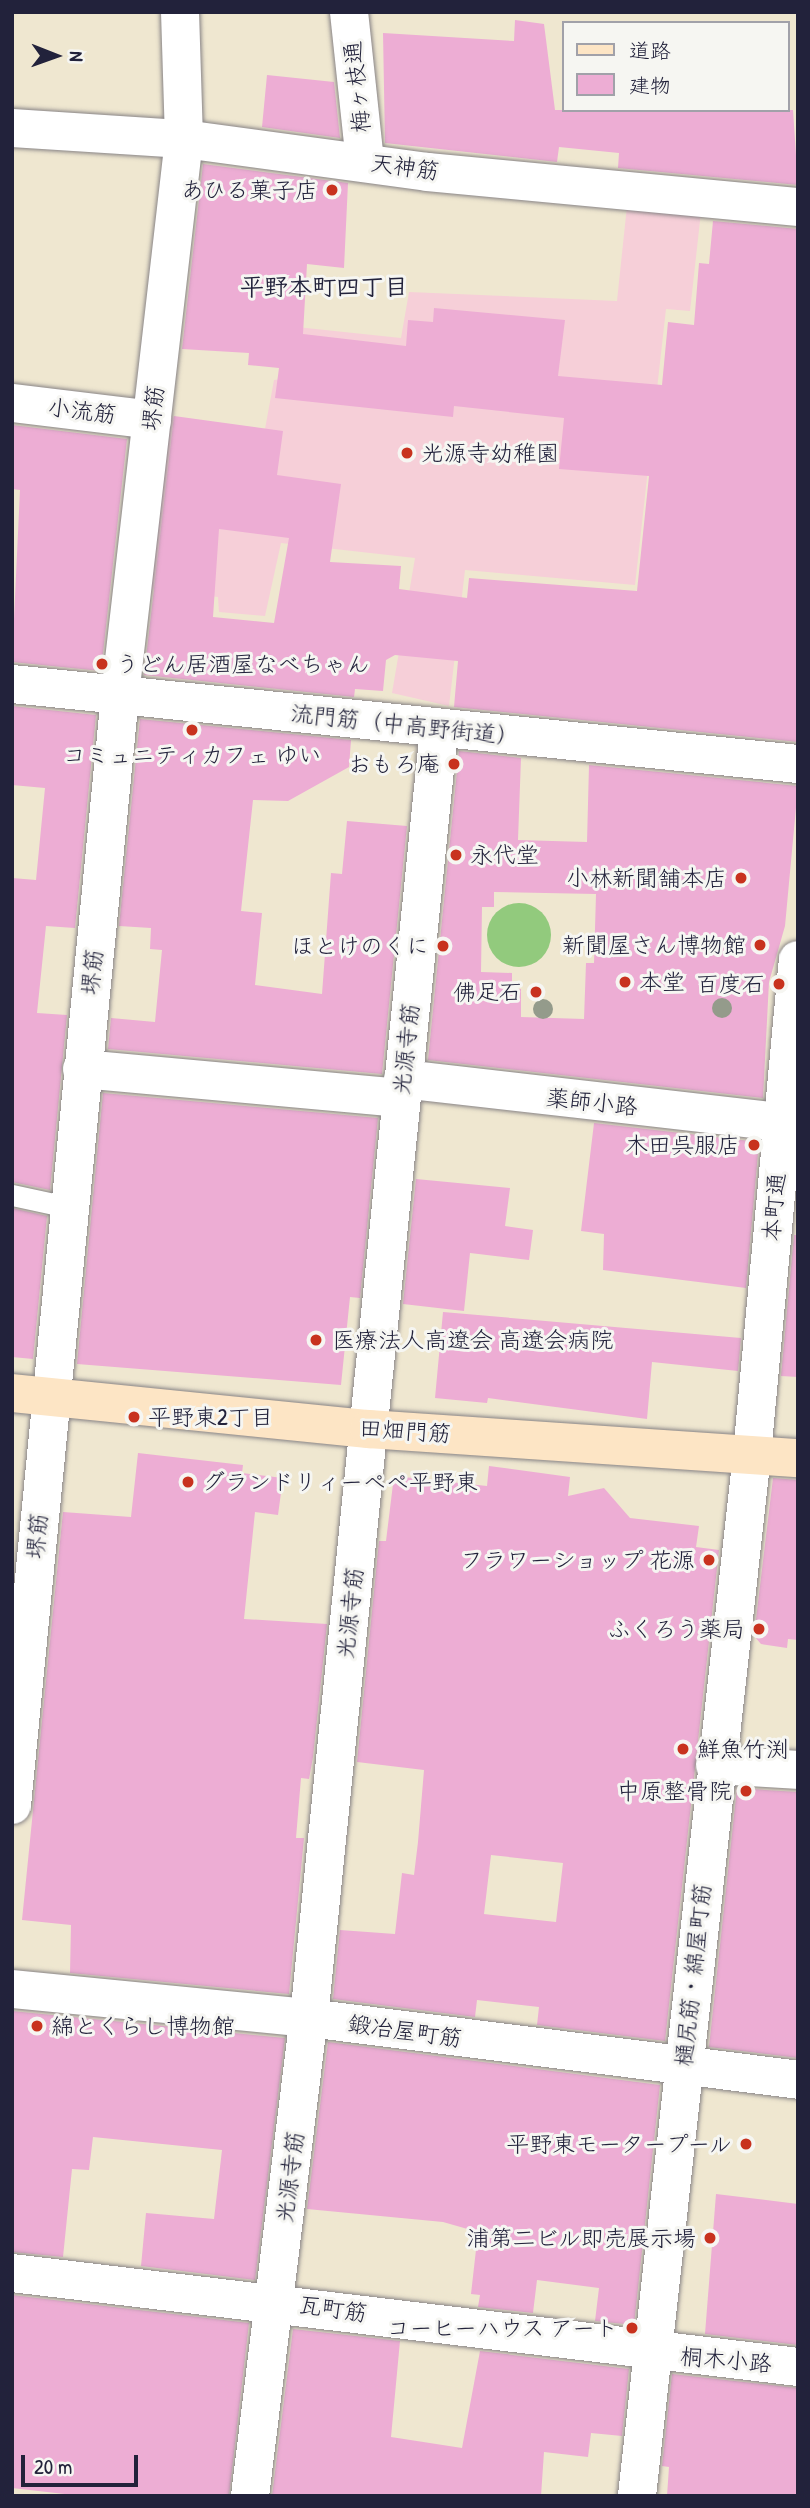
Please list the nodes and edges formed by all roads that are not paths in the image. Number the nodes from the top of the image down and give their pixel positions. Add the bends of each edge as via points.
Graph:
1 (180, 12) edge
2 (349, 12) edge
3 (12, 128) edge
4 (184, 139) junction
5 (365, 162) junction
6 (798, 207) edge
7 (12, 403) edge
8 (152, 419) junction
9 (12, 684) edge
10 (120, 695) junction
11 (439, 729) junction
12 (798, 764) edge
13 (798, 960) edge
14 (82, 1069) junction
15 (402, 1089) junction
16 (781, 1122) junction
17 (12, 1195) edge
18 (68, 1206) junction
19 (785, 1228) edge
20 (12, 1393) edge
21 (50, 1397) junction
22 (369, 1429) junction
23 (752, 1454) junction
24 (798, 1458) edge
25 (715, 1765) junction
26 (798, 1770) edge
27 (12, 1805) edge
28 (12, 1989) edge
29 (309, 2018) junction
30 (684, 2070) junction
31 (798, 2080) edge
32 (12, 2273) edge
33 (275, 2301) junction
34 (653, 2353) junction
35 (798, 2367) edge
36 (250, 2496) edge
37 (637, 2496) edge

1 - 4 street, 堺筋
2 - 5 street, 梅ヶ枝通
3 - 4 street, 天神筋
4 - 5 street, 天神筋
4 - 8 street, 堺筋
5 - 6 street, 天神筋
7 - 8 street, 小流筋
8 - 10 street, 堺筋
9 - 10 street, 流門筋（中高野街道）
10 - 11 street, 流門筋（中高野街道）
10 - 14 street, 堺筋
11 - 12 street, 流門筋（中高野街道）
11 - 15 street, 光源寺筋
13 - 16 street, 本町通
14 - 15 street, 薬師小路
14 - 18 street, 堺筋
15 - 16 street, 薬師小路
15 - 22 street, 光源寺筋
16 - 19 street, 本町通
17 - 18 lane
18 - 21 street, 堺筋
19 - 23 street, 本町通
20 - 21 street, 田畑門筋
21 - 22 street, 田畑門筋
21 - 27 street, 堺筋
22 - 23 street, 田畑門筋
22 - 29 street, 光源寺筋
23 - 24 street, 田畑門筋
23 - 25 street, 樋尻筋・綿屋町筋
25 - 26 street
25 - 30 street, 樋尻筋・綿屋町筋
28 - 29 street, 鍛冶屋町筋
29 - 30 street, 鍛冶屋町筋
29 - 33 street, 光源寺筋
30 - 31 street, 鍛冶屋町筋
30 - 34 street, 樋尻筋・綿屋町筋
32 - 33 street, 瓦町筋
33 - 34 street, 瓦町筋
33 - 36 street, 光源寺筋
34 - 35 street, 桐木小路
34 - 37 street, 樋尻筋・綿屋町筋

